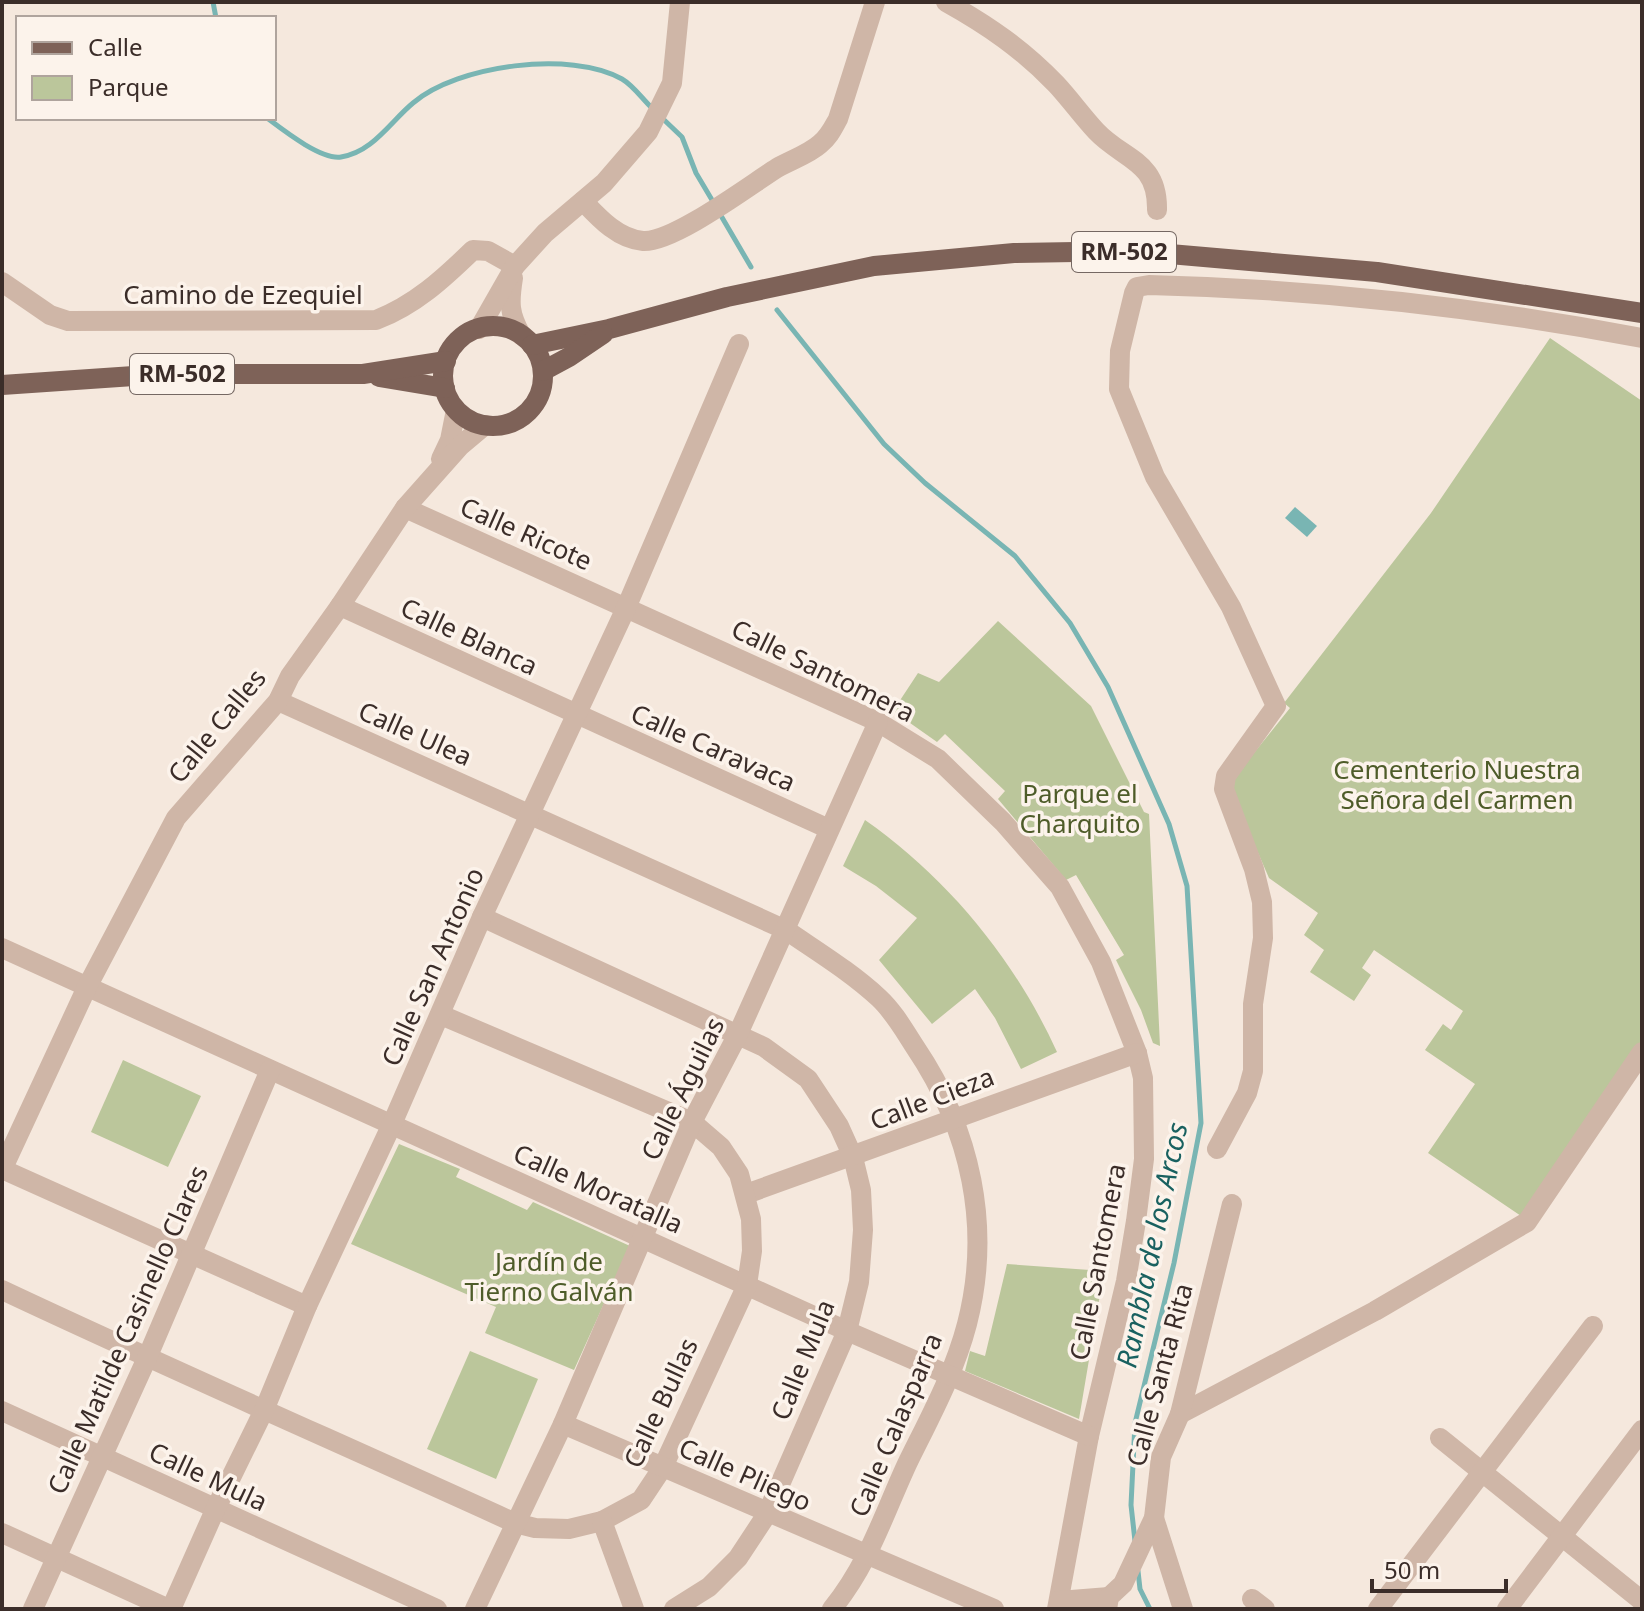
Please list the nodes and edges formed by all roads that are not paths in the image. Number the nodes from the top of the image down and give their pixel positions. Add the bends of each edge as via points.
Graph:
1 (680, 2) edge
2 (875, 2) edge
3 (946, 2) edge
4 (583, 201) junction
5 (1157, 210) dead end
6 (515, 266) junction
7 (2, 282) edge
8 (1642, 313) edge
9 (479, 329) junction
10 (609, 329) junction
11 (1642, 338) edge
12 (527, 340) junction
13 (739, 344) dead end
14 (446, 361) junction
15 (543, 371) junction
16 (363, 374) junction
17 (2, 385) edge
18 (445, 388) junction
19 (456, 410) junction
20 (485, 425) junction
21 (433, 477) junction
22 (405, 508) junction
23 (340, 606) junction
24 (626, 608) junction
25 (278, 701) junction
26 (577, 716) junction
27 (878, 722) junction
28 (531, 815) junction
29 (829, 829) junction
30 (482, 917) junction
31 (786, 930) junction
32 (2, 948) edge
33 (87, 987) junction
34 (441, 1015) junction
35 (738, 1034) junction
36 (1642, 1052) edge
37 (1137, 1053) junction
38 (270, 1070) junction
39 (955, 1117) junction
40 (692, 1122) junction
41 (392, 1124) junction
42 (1217, 1149) dead end
43 (853, 1157) junction
44 (2, 1170) edge
45 (746, 1194) junction
46 (1232, 1204) dead end
47 (644, 1237) junction
48 (191, 1252) junction
49 (747, 1285) junction
50 (2, 1290) edge
51 (307, 1306) junction
52 (1593, 1326) dead end
53 (847, 1331) junction
54 (147, 1358) junction
55 (949, 1377) junction
56 (265, 1408) junction
57 (2, 1411) edge
58 (1180, 1414) junction
59 (563, 1424) junction
60 (1642, 1430) edge
61 (1089, 1436) junction
62 (1440, 1438) dead end
63 (102, 1456) junction
64 (663, 1467) junction
65 (1482, 1473) junction
66 (215, 1510) junction
67 (767, 1514) junction
68 (1154, 1518) junction
69 (602, 1521) junction
70 (515, 1523) junction
71 (2, 1533) edge
72 (1562, 1536) junction
73 (868, 1557) junction
74 (57, 1558) junction
75 (971, 1605) edge
76 (1058, 1605) edge
77 (1641, 1605) edge
78 (1108, 1606) edge
79 (33, 1609) edge
80 (170, 1609) edge
81 (437, 1609) edge
82 (475, 1609) edge
83 (634, 1609) edge
84 (674, 1609) edge
85 (832, 1609) edge
86 (994, 1609) edge
87 (1183, 1609) edge
88 (1378, 1609) edge
89 (1507, 1609) edge

1 - 4 street via 672,83 648,132
2 - 4 street via 838,119 819,146 661,238 624,236
3 - 5 street via 994,29 1058,86 1098,133 1133,157 1149,174
4 - 6 street
6 - 7 street, Camino de Ezequiel via 488,251 473,250 402,310 376,320 68,321
6 - 9 street
6 - 12 street via 511,317
8 - 10 main road, RM-502 via 1377,272 1149,252 1014,253 874,266
9 - 12 main road, RM-502 via 508,329
9 - 14 main road via 465,335
10 - 12 main road, RM-502
10 - 15 main road
11 - 42 street via 1518,316 1309,292 1137,287 1120,351 1119,389 1155,477 1231,607 1276,706 1226,776 1224,789 1254,869 1263,938 1253,1004 1253,1071
12 - 15 main road
13 - 24 street, Calle San Antonio
14 - 16 main road, RM-502
14 - 18 main road
15 - 20 main road via 538,399 530,410 505,425
16 - 17 main road, RM-502 via 163,374
16 - 18 main road, RM-502
18 - 19 main road
19 - 20 main road
19 - 21 street via 450,440
20 - 21 street, Calle Calles
21 - 22 street, Calle Calles
22 - 23 street, Calle Calles
22 - 24 street, Calle Ricote
23 - 25 street, Calle Calles
23 - 26 street, Calle Blanca
24 - 26 street, Calle San Antonio
24 - 27 street, Calle Santomera
25 - 28 street, Calle Ulea
25 - 33 street, Calle Calles via 176,818
26 - 28 street, Calle San Antonio
26 - 29 street, Calle Caravaca
27 - 29 street, Calle Águilas
27 - 37 street, Calle Santomera via 938,759 1060,887 1101,962
28 - 30 street, Calle San Antonio
28 - 31 street, Calle Calasparra
29 - 31 street, Calle Águilas
30 - 34 street, Calle San Antonio
30 - 35 street, Calle Mula
31 - 35 street, Calle Águilas
31 - 39 street, Calle Calasparra via 880,999 937,1079
32 - 33 street, Calle Moratalla
33 - 38 street, Calle Moratalla
33 - 44 street, Calle Calles
34 - 40 street, Calle Bullas
34 - 41 street, Calle San Antonio
35 - 40 street, Calle Águilas
35 - 43 street, Calle Mula via 808,1079
36 - 58 street via 1527,1222 1375,1311
37 - 39 street, Calle Cieza
37 - 61 street, Calle Santomera via 1146,1110 1144,1159 1126,1281
38 - 41 street, Calle Moratalla
38 - 48 street, Calle Matilde Casinello Clares
39 - 43 street, Calle Cieza
39 - 55 street, Calle Calasparra via 976,1214 977,1270
40 - 45 street, Calle Bullas via 721,1147
40 - 47 street, Calle Águilas
41 - 47 street, Calle Moratalla
41 - 51 street, Calle San Antonio
43 - 45 street, Calle Cieza
43 - 53 street, Calle Mula via 863,1230 859,1282
44 - 48 street
45 - 49 street, Calle Bullas via 752,1251
46 - 58 street, Calle Santa Rita
47 - 49 street, Calle Moratalla
47 - 59 street, Calle Águilas
48 - 51 street
48 - 54 street, Calle Matilde Casinello Clares
49 - 53 street, Calle Moratalla
49 - 64 street, Calle Bullas
50 - 54 street, Calle Bullas
51 - 56 street, Calle San Antonio
52 - 65 street
53 - 55 street, Calle Moratalla
53 - 67 street, Calle Mula
54 - 56 street, Calle Bullas
54 - 63 street, Calle Matilde Casinello Clares
55 - 61 street, Calle Moratalla
55 - 73 street, Calle Calasparra
56 - 66 street, Calle San Antonio
56 - 70 street, Calle Bullas
57 - 63 street, Calle Mula
58 - 68 street, Calle Santa Rita via 1161,1457
59 - 64 street, Calle Pliego
59 - 70 street, Calle Águilas
60 - 72 street
61 - 76 street, Calle Santomera
62 - 65 street
63 - 66 street, Calle Mula
63 - 74 street, Calle Matilde Casinello Clares
64 - 67 street, Calle Pliego
64 - 69 street, Calle Bullas via 641,1500
65 - 72 street
65 - 88 street
66 - 80 street, Calle San Antonio
66 - 81 street, Calle Mula
67 - 73 street, Calle Pliego
67 - 84 street, Calle Mula via 738,1558 709,1587
68 - 78 street, Calle Santa Rita
68 - 87 street
69 - 70 street, Calle Bullas via 569,1529
69 - 83 street
70 - 82 street, Calle Águilas
71 - 74 street
72 - 77 street
72 - 89 street
73 - 75 street, Calle Pliego
73 - 85 street, Calle Calasparra
74 - 79 street, Calle Matilde Casinello Clares
74 - 80 street
75 - 86 street, Calle Pliego
76 - 78 street, Calle Santa Rita

